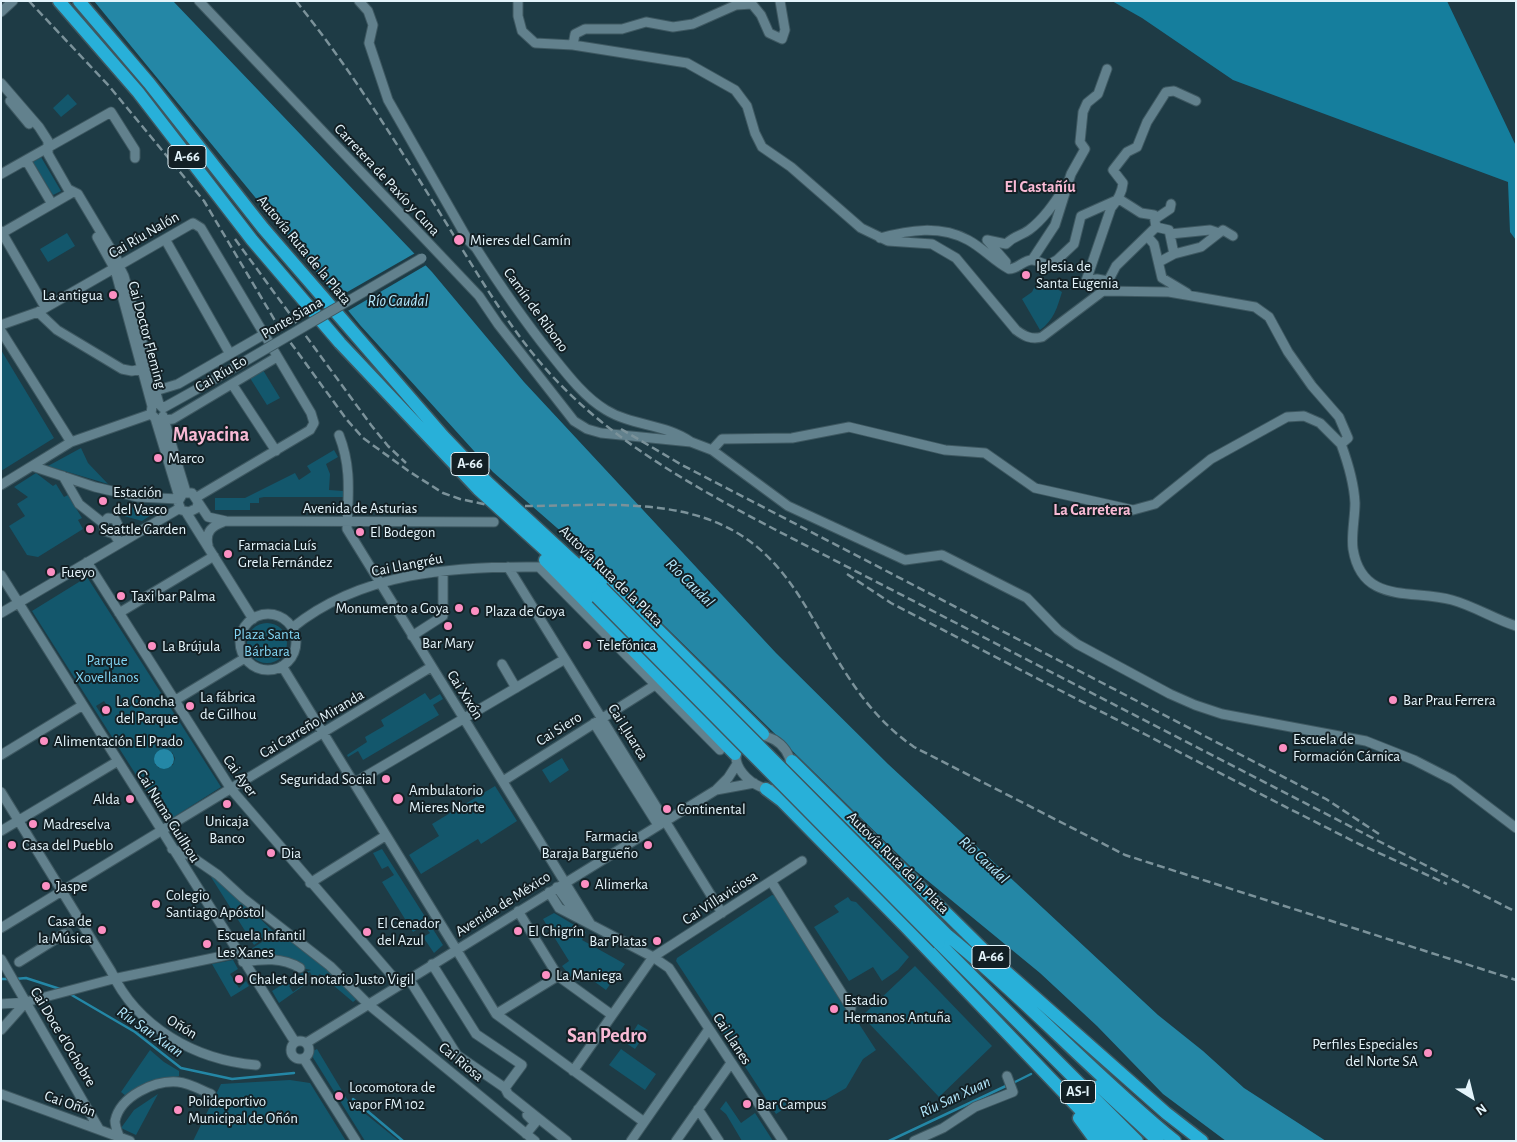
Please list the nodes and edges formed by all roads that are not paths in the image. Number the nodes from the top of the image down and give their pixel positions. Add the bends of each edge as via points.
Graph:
1 (13, 1) edge
2 (59, 1) edge
3 (79, 1) edge
4 (199, 1) edge
5 (360, 1) edge
6 (518, 1) edge
7 (780, 1) edge
8 (1, 12) edge
9 (573, 45) junction
10 (1107, 69) dead end
11 (1, 83) edge
12 (1, 91) edge
13 (1196, 101) dead end
14 (48, 148) junction
15 (135, 158) dead end
16 (26, 160) junction
17 (1, 174) edge
18 (1070, 179) junction
19 (73, 192) junction
20 (1119, 199) junction
21 (52, 204) junction
22 (1171, 204) dead end
23 (1156, 223) junction
24 (2, 232) edge
25 (1219, 233) junction
26 (1170, 234) junction
27 (1147, 236) junction
28 (1233, 236) dead end
29 (880, 238) junction
30 (165, 239) junction
31 (434, 251) junction
32 (1174, 254) junction
33 (1032, 260) junction
34 (1159, 262) junction
35 (117, 267) junction
36 (1013, 269) junction
37 (1108, 281) junction
38 (1103, 291) junction
39 (1190, 296) junction
40 (42, 309) junction
41 (1, 325) edge
42 (1, 332) edge
43 (263, 335) junction
44 (230, 354) junction
45 (277, 357) junction
46 (141, 369) junction
47 (232, 384) junction
48 (155, 391) junction
49 (158, 412) junction
50 (339, 435) dead end
51 (72, 442) junction
52 (691, 442) junction
53 (1341, 444) junction
54 (276, 450) junction
55 (712, 450) junction
56 (32, 466) junction
57 (63, 476) junction
58 (487, 482) junction
59 (1, 485) edge
60 (198, 499) junction
61 (182, 502) junction
62 (226, 521) junction
63 (347, 522) junction
64 (494, 522) dead end
65 (522, 530) junction
66 (120, 543) junction
67 (212, 553) junction
68 (87, 562) junction
69 (508, 567) junction
70 (443, 572) junction
71 (1, 575) edge
72 (379, 582) junction
73 (599, 592) junction
74 (19, 603) junction
75 (1, 613) edge
76 (119, 613) junction
77 (252, 619) junction
78 (1516, 626) edge
79 (292, 628) junction
80 (412, 636) junction
81 (245, 658) junction
82 (565, 659) junction
83 (502, 664) dead end
84 (282, 666) junction
85 (431, 667) junction
86 (655, 685) junction
87 (516, 688) junction
88 (174, 701) junction
89 (83, 705) junction
90 (603, 718) junction
91 (464, 719) junction
92 (594, 723) junction
93 (323, 733) junction
94 (762, 734) junction
95 (720, 750) dead end
96 (1, 755) edge
97 (736, 759) junction
98 (118, 761) junction
99 (792, 761) junction
100 (503, 781) junction
101 (354, 783) junction
102 (754, 783) junction
103 (231, 789) junction
104 (766, 789) junction
105 (716, 790) junction
106 (1, 792) edge
107 (18, 820) junction
108 (666, 820) junction
109 (658, 825) junction
110 (1516, 828) edge
111 (1, 831) edge
112 (161, 831) junction
113 (385, 836) junction
114 (172, 848) junction
115 (802, 861) dead end
116 (566, 881) junction
117 (770, 881) junction
118 (310, 883) junction
119 (557, 887) junction
120 (60, 892) junction
121 (549, 892) junction
122 (518, 911) junction
123 (722, 913) junction
124 (590, 923) junction
125 (1, 928) edge
126 (64, 934) tunnel mouth
127 (943, 939) junction
128 (457, 948) junction
129 (237, 953) junction
130 (653, 957) junction
131 (1, 960) edge
132 (243, 962) junction
133 (432, 964) junction
134 (12, 968) junction
135 (300, 968) dead end
136 (1002, 968) junction
137 (558, 976) junction
138 (409, 979) junction
139 (113, 980) junction
140 (400, 985) junction
141 (26, 1002) junction
142 (1, 1004) edge
143 (369, 1005) junction
144 (851, 1008) dead end
145 (987, 1013) junction
146 (496, 1014) junction
147 (612, 1015) junction
148 (709, 1029) junction
149 (1, 1030) edge
150 (295, 1042) junction
151 (1036, 1042) junction
152 (306, 1043) junction
153 (304, 1058) junction
154 (731, 1063) junction
155 (256, 1064) dead end
156 (573, 1071) junction
157 (1007, 1076) dead end
158 (505, 1088) junction
159 (1, 1094) edge
160 (211, 1094) dead end
161 (698, 1109) junction
162 (529, 1111) junction
163 (644, 1122) junction
164 (99, 1128) junction
165 (526, 1134) junction
166 (118, 1136) junction
167 (130, 1141) edge
168 (356, 1141) edge
169 (535, 1141) edge
170 (567, 1141) edge
171 (631, 1141) edge
172 (676, 1141) edge
173 (718, 1141) edge
174 (783, 1141) edge
175 (914, 1141) edge
176 (1096, 1141) edge
177 (1110, 1141) edge
178 (1122, 1141) edge
179 (1137, 1141) edge
180 (1158, 1141) edge
181 (1175, 1141) edge
182 (1189, 1141) edge
183 (1202, 1141) edge

1 - 8 street
2 - 65 highway, Autovía Ruta de la Plata / A-66 via 138,92 252,240 314,314 435,445
3 - 58 highway, Autovía Ruta de la Plata / A-66 via 149,83 269,236
4 - 31 street, Carretera de Paxío y Cuna
5 - 52 street, Camín de Ribono via 373,25 369,43 388,100 468,240 516,310 570,379 603,408 679,433
6 - 9 street via 522,31 535,43
7 - 9 street via 785,30 782,39 769,33 752,4 736,4 693,24 673,27 646,22 622,29 585,29 575,34
9 - 29 street via 687,63 735,90 747,106 762,147 791,167 861,228
10 - 18 street via 1098,94 1087,103 1083,112 1080,142 1085,150
11 - 14 street via 39,127
12 - 14 street via 28,122 42,145
13 - 20 street via 1174,92 1166,92 1160,98 1137,147 1127,152 1113,170 1122,183
14 - 15 street via 112,112 135,150
14 - 16 street
14 - 19 street via 53,151 73,186
16 - 17 street
16 - 21 street
18 - 33 street via 1054,224
18 - 36 street via 1040,221 1026,232 1006,244 987,240
19 - 21 street
19 - 35 street via 78,194 118,261
20 - 23 street via 1141,213 1154,215
20 - 33 street via 1081,216 1074,244 1057,260 1048,265
20 - 37 street via 1111,208 1086,276 1086,281
21 - 24 street
22 - 23 street
23 - 26 street via 1169,230
23 - 27 street
24 - 40 street
25 - 26 street via 1210,230
25 - 28 street via 1223,230
25 - 32 street via 1201,247
26 - 32 street
27 - 34 street via 1154,244
27 - 37 street via 1116,266
29 - 36 street via 899,232 936,230 967,240 1000,264
29 - 38 street via 932,244 956,258 1016,330 1030,338 1051,332
30 - 35 street, Cai Ríu Nalón
30 - 43 street, Cai Ríu Nalón via 192,223 201,228
30 - 44 street
31 - 49 street, Ponte Siana, bridge
31 - 52 street, Carretera de Paxío y Cuna via 479,296 574,420 601,433
32 - 34 street
33 - 36 street
34 - 39 street via 1162,278
35 - 40 street, Cai Ríu Nalón
35 - 46 street, Cai Doctor Fleming
35 - 48 street, Cai Doctor Fleming via 124,276
37 - 38 street
38 - 39 street via 1169,292
39 - 53 street via 1255,307 1269,318 1298,365 1339,417 1348,438
40 - 41 street, Cai Ríu Nalón
40 - 46 street via 57,330 122,369
42 - 51 street
43 - 44 street
43 - 45 street
44 - 48 street via 178,384
45 - 47 street, Cai Ríu Eo
45 - 54 street via 314,423 310,430
46 - 49 street, Cai Doctor Fleming
47 - 49 street, Cai Ríu Eo via 173,419
47 - 54 street
48 - 49 street, Cai Doctor Fleming
49 - 51 street
49 - 61 street, Cai Doctor Fleming
50 - 63 street via 349,473
51 - 56 street
52 - 55 street
53 - 55 street via 1320,422 1304,416 1287,417 1211,459 1155,504 1133,510 1035,488 985,453 945,450 849,427 792,438 722,439
53 - 78 street via 1351,471 1353,549 1360,569 1371,585 1398,593 1451,600
54 - 60 street
55 - 110 street via 788,506 904,560 942,555 1027,598 1058,630 1077,644 1170,694 1222,714 1366,740 1453,780
56 - 57 street
56 - 59 street
57 - 61 street via 138,497
57 - 66 street via 79,504 103,523 107,533 114,534
58 - 73 highway, Autovía Ruta de la Plata / A-66
58 - 94 highway via 606,579
60 - 61 street via 192,493
60 - 61 street via 195,510
60 - 62 street, Avenida de Asturias via 208,517
61 - 66 street
61 - 67 street, Cai Doctor Fleming
62 - 63 street, Avenida de Asturias
62 - 67 street via 210,529 206,535
63 - 64 street, Avenida de Asturias
63 - 72 street, Cai Xixón via 347,529
65 - 73 highway, Autovía Ruta de la Plata / A-66
65 - 97 highway via 539,554
66 - 68 street
67 - 76 street
67 - 77 street, Cai Doctor Fleming
68 - 74 street
68 - 76 street, Cai Ayer
69 - 70 street, Cai Llangréu
69 - 82 street, Cai Ḷḷuarca
69 - 86 street, Cai Llangréu via 539,567
70 - 72 street, Cai Llangréu
70 - 80 street via 443,616
71 - 74 street, Cai Numa Guilhou
72 - 79 street, Cai Llangréu via 346,595
72 - 80 street, Cai Xixón
73 - 127 highway, Autovía Ruta de la Plata / A-66, bridge
74 - 75 street
74 - 89 street, Cai Numa Guilhou
76 - 88 street, Cai Ayer
77 - 79 street via 261,615 279,616
77 - 81 street via 242,632 241,650
79 - 84 street via 294,653
80 - 85 street, Cai Xixón
81 - 84 street via 258,669
81 - 88 street
82 - 87 street
82 - 90 street, Cai Ḷḷuarca
83 - 87 street
84 - 93 street
85 - 91 street, Cai Xixón
85 - 93 street, Cai Carreño Miranda
86 - 90 street, Cai Siero
86 - 95 street
87 - 91 street
88 - 103 street, Cai Ayer
89 - 96 street
89 - 98 street, Cai Numa Guilhou
90 - 92 street, Cai Siero
90 - 108 street, Cai Ḷḷuarca
91 - 100 street, Cai Xixón
91 - 101 street
92 - 100 street, Cai Siero
92 - 109 street
93 - 101 street
93 - 103 street, Cai Carreño Miranda
94 - 97 street via 750,734 742,739
94 - 99 street via 774,739
97 - 102 street
97 - 105 street, Avenida de México via 728,778
98 - 107 street
98 - 112 street, Cai Numa Guilhou
99 - 104 street via 792,774 786,782 779,788
99 - 136 highway, A-66
100 - 116 street, Cai Xixón
101 - 113 street
102 - 104 street
102 - 105 street, Avenida de México
103 - 112 street, Cai Carreño Miranda
103 - 118 street, Cai Ayer
104 - 145 highway via 782,801 885,905
105 - 108 street, Avenida de México
106 - 107 street, Oñón
107 - 111 street
107 - 120 street, Oñón
108 - 109 street, Avenida de México
108 - 123 street, Cai Ḷḷuarca
109 - 116 street, Avenida de México
112 - 114 street, Cai Numa Guilhou
112 - 120 street, Cai Carreño Miranda
113 - 118 street
113 - 128 street
114 - 129 street, Cai Numa Guilhou
114 - 143 street, Cai Riosa via 189,855 218,875 330,966
115 - 117 street, Cai Villaviciosa
116 - 119 street, Avenida de México
116 - 124 street, Cai Xixón
117 - 123 street, Cai Villaviciosa
117 - 144 street
118 - 140 street, Cai Ayer
119 - 121 street, Avenida de México
119 - 124 street via 575,912
120 - 125 street, Cai Carreño Miranda
120 - 139 street, Oñón via 78,925 113,974
121 - 122 street, Avenida de México
121 - 124 street via 559,908
122 - 128 street, Avenida de México
122 - 137 street
123 - 130 street, Cai Villaviciosa
124 - 130 street, Cai Llanes
126 - 134 street
127 - 151 highway, Autovía Ruta de la Plata / A-66
127 - 180 highway, Autovía Ruta de la Plata / A-66
127 - 181 highway via 978,960 1082,1060
128 - 133 street, Avenida de México
128 - 146 street
129 - 132 street, Cai Numa Guilhou
129 - 139 street
130 - 147 street
130 - 148 street, Cai Llanes via 669,968
131 - 134 street, Cai Doce d'Ochobre
132 - 135 street via 265,958
132 - 150 street, Cai Numa Guilhou
133 - 138 street, Avenida de México
133 - 158 street via 476,1034 522,1065
134 - 141 street, Cai Doce d'Ochobre via 16,986
136 - 182 highway via 1088,1051
136 - 183 highway, A-66
137 - 146 street
137 - 147 street
138 - 140 street, Avenida de México
138 - 158 street via 457,1055
139 - 141 street
139 - 155 street, Oñón via 141,1014 180,1044 216,1058
140 - 143 street, Avenida de México
141 - 142 street
141 - 149 street
141 - 164 street, Cai Doce d'Ochobre
143 - 152 street, Avenida de México
143 - 165 street, Cai Riosa
145 - 176 highway via 1063,1098
145 - 177 highway, AS-I
146 - 156 street
147 - 156 street
148 - 154 street, Cai Llanes
148 - 163 street
150 - 152 street
150 - 153 street via 290,1049 292,1055 297,1059
151 - 178 highway, AS-I via 1053,1066
151 - 179 highway, Autovía Ruta de la Plata / A-66
152 - 153 street via 309,1051
153 - 168 street
154 - 161 street
154 - 174 street, Cai Llanes
156 - 163 street
157 - 175 street via 1013,1092 975,1107 943,1128
158 - 162 street
159 - 164 street, Cai Oñón
160 - 166 street via 179,1082 162,1083 136,1093 120,1110 115,1122
161 - 172 street
161 - 173 street
162 - 165 street via 527,1113 517,1107 536,1123
162 - 170 street
163 - 171 street
164 - 166 street, Cai Oñón
165 - 169 street, Cai Riosa
166 - 167 street, Cai Oñón

